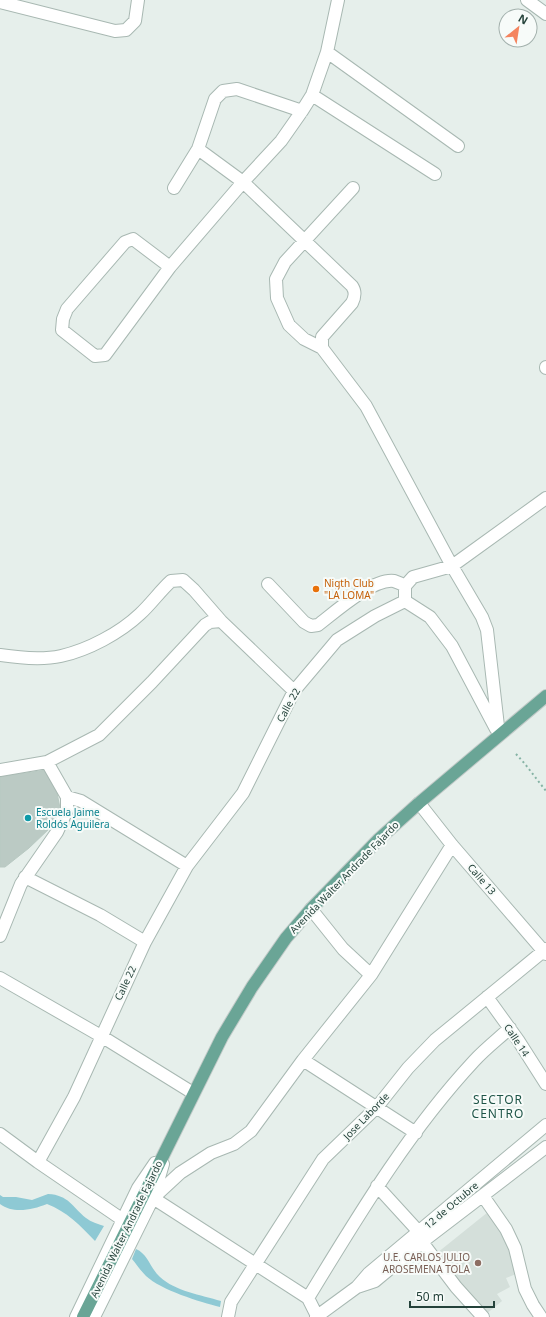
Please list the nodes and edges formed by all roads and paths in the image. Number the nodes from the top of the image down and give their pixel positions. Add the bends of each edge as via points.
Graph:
1 (138, 0) edge
2 (338, 0) edge
3 (527, 0) edge
4 (0, 2) edge
5 (546, 14) edge
6 (326, 52) junction
7 (312, 95) junction
8 (302, 111) junction
9 (458, 146) dead end
10 (198, 149) junction
11 (435, 174) dead end
12 (244, 182) junction
13 (174, 188) dead end
14 (353, 188) dead end
15 (305, 240) junction
16 (170, 267) junction
17 (322, 348) junction
18 (546, 498) edge
19 (452, 566) junction
20 (268, 584) dead end
21 (405, 586) junction
22 (405, 601) junction
23 (221, 621) junction
24 (0, 655) edge
25 (294, 691) junction
26 (546, 696) edge
27 (499, 735) junction
28 (516, 754) dead end
29 (47, 762) junction
30 (0, 770) edge
31 (546, 791) edge
32 (67, 797) junction
33 (419, 803) junction
34 (452, 845) junction
35 (186, 866) junction
36 (26, 877) junction
37 (311, 909) junction
38 (0, 936) edge
39 (145, 942) junction
40 (545, 951) edge
41 (371, 975) junction
42 (0, 978) edge
43 (487, 997) junction
44 (510, 1028) junction
45 (101, 1036) junction
46 (303, 1060) junction
47 (546, 1084) edge
48 (193, 1093) junction
49 (377, 1106) junction
50 (546, 1125) edge
51 (416, 1133) junction
52 (0, 1134) edge
53 (169, 1141) junction
54 (546, 1147) edge
55 (38, 1162) junction
56 (377, 1186) junction
57 (483, 1196) junction
58 (153, 1198) junction
59 (123, 1220) junction
60 (420, 1237) junction
61 (255, 1263) junction
62 (308, 1298) junction
63 (76, 1317) edge
64 (83, 1317) edge
65 (94, 1317) edge
66 (228, 1317) edge
67 (316, 1317) edge
68 (483, 1317) edge
69 (541, 1317) edge

1 - 4 street via 135,21 126,30 115,31
2 - 6 street
3 - 5 street
6 - 7 street
6 - 9 street
7 - 8 street
7 - 11 street
8 - 10 street via 237,89 223,91 215,99
8 - 12 street via 281,141
10 - 12 street
10 - 13 street
12 - 15 street
12 - 16 street
14 - 15 street
15 - 17 street via 285,262 276,279 277,298 289,325 304,339
15 - 17 street via 354,290 355,298 352,303 322,337
16 - 16 street via 105,355 95,356 62,330 66,310 125,242 132,239
17 - 19 street via 366,406
18 - 19 street
19 - 21 street via 413,577
19 - 27 street via 482,616 487,630
20 - 21 street via 304,622 311,626 318,625 362,592 381,583 393,581
21 - 22 street
22 - 25 street, Calle 22 via 337,640
22 - 27 street via 430,617 452,646
23 - 24 street via 183,580 171,581 140,614 119,631 87,647 61,656 37,658
23 - 25 street
23 - 29 street via 205,625 99,734
25 - 35 street, Calle 22 via 242,793
26 - 27 main road, Avenida Walter Andrade Fajardo
27 - 33 main road, Avenida Walter Andrade Fajardo
28 - 31 path
29 - 30 street
29 - 32 street
32 - 35 street via 81,801
32 - 36 street via 67,810 57,832
33 - 34 street, Calle 13
33 - 37 main road, Avenida Walter Andrade Fajardo via 379,839
34 - 40 street, Calle 13
34 - 41 street
35 - 39 street, Calle 22
36 - 38 street
36 - 39 street via 100,915
37 - 41 street via 343,948
37 - 48 main road, Avenida Walter Andrade Fajardo via 286,938 252,987
39 - 45 street, Calle 22
40 - 43 street, Jose Laborde
41 - 46 street
42 - 45 street
43 - 44 street, Calle 14
43 - 49 street, Jose Laborde via 435,1040
44 - 47 street, Calle 14
44 - 51 street via 474,1060
45 - 48 street
45 - 55 street, Calle 22 via 74,1097
46 - 49 street
46 - 58 street via 251,1131 234,1144 211,1152
48 - 53 main road, Avenida Walter Andrade Fajardo
49 - 51 street
49 - 61 street, Jose Laborde via 323,1159
50 - 60 street, 12 de Octubre
51 - 56 street
52 - 55 street
53 - 58 street, Avenida Walter Andrade Fajardo
53 - 59 street, Avenida Walter Andrade Fajardo via 138,1188
53 - 64 main road, Avenida Walter Andrade Fajardo
54 - 57 street, 12 de Octubre
55 - 59 street
56 - 60 street
56 - 62 street
57 - 60 street, 12 de Octubre
57 - 69 street via 506,1229 515,1248 525,1289
58 - 61 street
58 - 65 street, Avenida Walter Andrade Fajardo
59 - 63 street, Avenida Walter Andrade Fajardo
60 - 67 street, 12 de Octubre via 375,1281 357,1287
60 - 68 street via 456,1287
61 - 62 street
61 - 66 street, Jose Laborde via 231,1302
62 - 67 street

